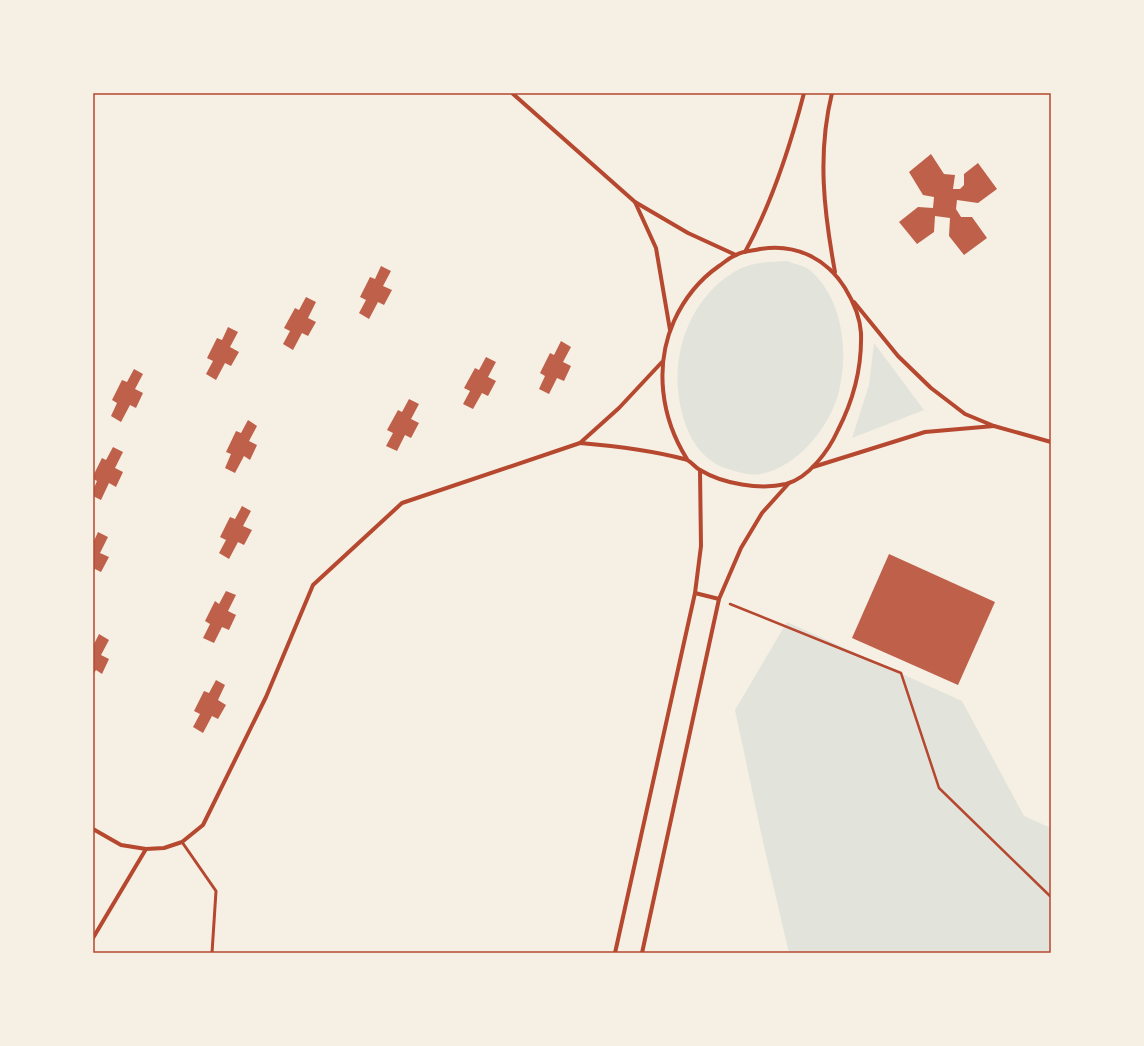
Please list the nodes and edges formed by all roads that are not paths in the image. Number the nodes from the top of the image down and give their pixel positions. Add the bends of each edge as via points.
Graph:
1 (512, 93) edge
2 (804, 93) edge
3 (832, 93) edge
4 (634, 202) junction
5 (745, 252) junction
6 (736, 255) junction
7 (835, 272) junction
8 (853, 301) junction
9 (670, 330) junction
10 (662, 362) junction
11 (994, 426) junction
12 (1051, 442) edge
13 (580, 443) junction
14 (687, 459) junction
15 (813, 468) junction
16 (700, 470) junction
17 (788, 483) junction
18 (695, 593) junction
19 (719, 599) junction
20 (93, 829) edge
21 (182, 842) junction
22 (146, 848) junction
23 (93, 938) edge
24 (212, 953) edge
25 (615, 953) edge
26 (642, 953) edge

1 - 4 street
2 - 5 street via 777,180 760,225
3 - 7 street via 824,145 823,192
4 - 6 street via 688,233
4 - 9 street via 656,248
5 - 6 street
5 - 7 street via 775,247 790,248 808,254
6 - 9 street via 712,271 693,290 679,310
7 - 8 street
8 - 11 street via 898,356 931,388 965,414
8 - 15 street via 861,332 858,370 850,408 833,442
9 - 10 street
10 - 13 street via 619,408
10 - 14 street via 662,392 669,421 677,443
11 - 12 street
11 - 15 street via 924,432
13 - 14 street
13 - 21 street via 402,503 313,585 266,696 203,825
14 - 16 street
15 - 17 street
16 - 17 street via 726,481 747,485 771,486
16 - 18 street via 701,546
17 - 19 street via 762,513 741,548
18 - 19 street
18 - 25 street
19 - 26 street
20 - 22 street via 121,845
21 - 22 street via 164,848
21 - 24 lane via 216,891
22 - 23 street

